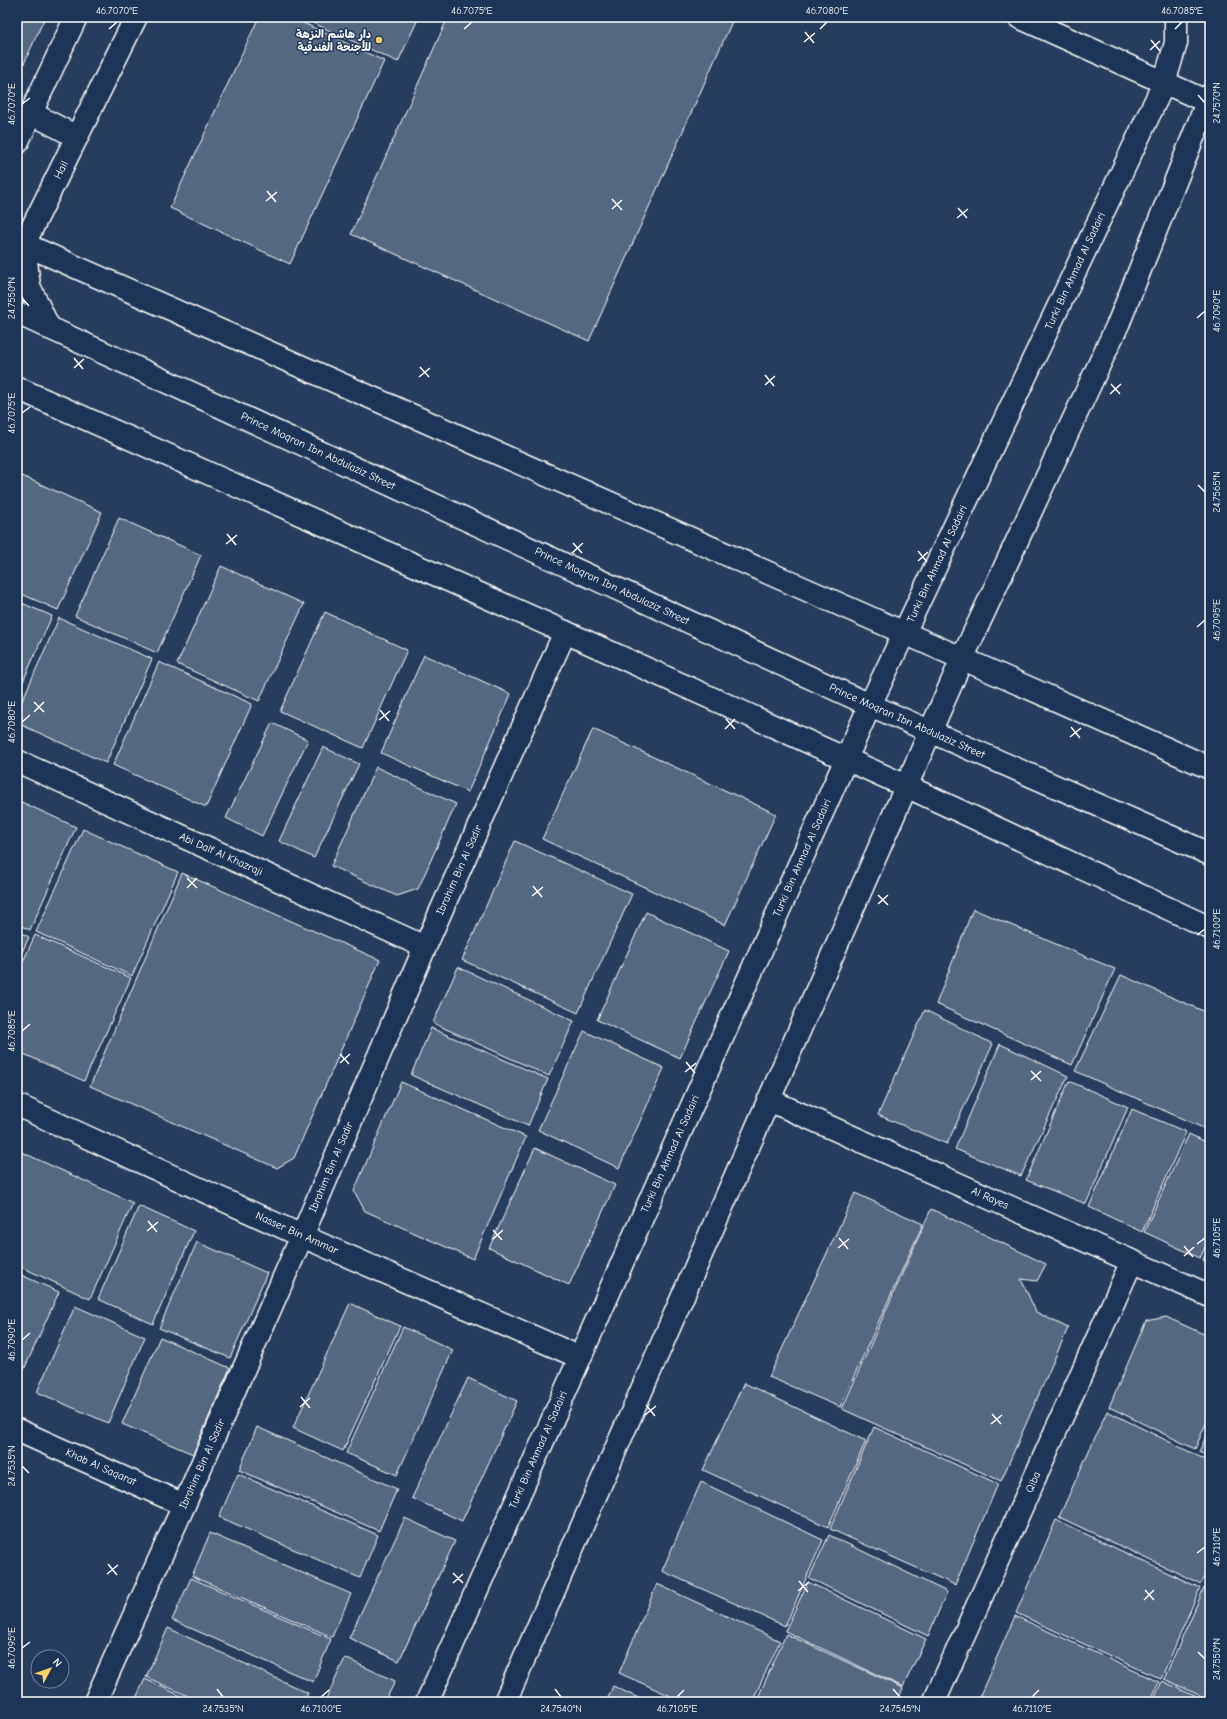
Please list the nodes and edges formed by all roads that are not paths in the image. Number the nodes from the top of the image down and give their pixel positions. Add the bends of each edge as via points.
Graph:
1 (76, 17) edge
2 (136, 17) edge
3 (1019, 17) edge
4 (1176, 17) edge
5 (1164, 83) junction
6 (1209, 100) edge
7 (31, 113) junction
8 (77, 137) junction
9 (17, 143) edge
10 (20, 242) edge
11 (17, 313) edge
12 (49, 328) junction
13 (17, 388) edge
14 (566, 632) junction
15 (904, 632) junction
16 (962, 659) junction
17 (870, 705) junction
18 (930, 732) junction
19 (846, 759) junction
20 (17, 761) edge
21 (1210, 768) edge
22 (906, 786) junction
23 (1210, 854) edge
24 (1210, 928) edge
25 (425, 947) junction
26 (769, 1100) junction
27 (17, 1105) edge
28 (302, 1236) junction
29 (1132, 1261) junction
30 (1210, 1296) edge
31 (579, 1357) junction
32 (17, 1430) edge
33 (184, 1505) junction
34 (95, 1702) edge
35 (427, 1702) edge
36 (505, 1702) edge
37 (934, 1702) edge

1 - 7 street
2 - 8 street, Hail
3 - 5 street
4 - 5 street, Turki Bin Ahmad Al Sadairi via 1176,43
5 - 6 street
5 - 15 street, Turki Bin Ahmad Al Sadairi
6 - 16 street via 1119,322
7 - 8 street
7 - 9 street
8 - 10 street, Hail
10 - 12 street via 29,286
10 - 15 street
11 - 12 street, Prince Moqran Ibn Abdulaziz Street
12 - 17 street, Prince Moqran Ibn Abdulaziz Street
13 - 14 street
14 - 19 street
14 - 25 street, Ibrahim Bin Al Sadir
15 - 16 street
15 - 17 street, Turki Bin Ahmad Al Sadairi
16 - 18 street
16 - 21 street
17 - 18 street, Prince Moqran Ibn Abdulaziz Street
17 - 19 street, Turki Bin Ahmad Al Sadairi
18 - 22 street
18 - 23 street, Prince Moqran Ibn Abdulaziz Street
19 - 22 street
19 - 31 street, Turki Bin Ahmad Al Sadairi
20 - 25 street, Abi Dalf Al Khazraji
22 - 24 street
22 - 26 street
25 - 28 street, Ibrahim Bin Al Sadir
26 - 29 street, Al Rayes
26 - 36 street
27 - 28 street, Nasser Bin Ammar
28 - 31 street, Nasser Bin Ammar
28 - 33 street, Ibrahim Bin Al Sadir
29 - 30 street, Al Rayes
29 - 37 street, Qiba
31 - 35 street, Turki Bin Ahmad Al Sadairi
32 - 33 street, Khab Al Saqarat
33 - 34 street, Ibrahim Bin Al Sadir

